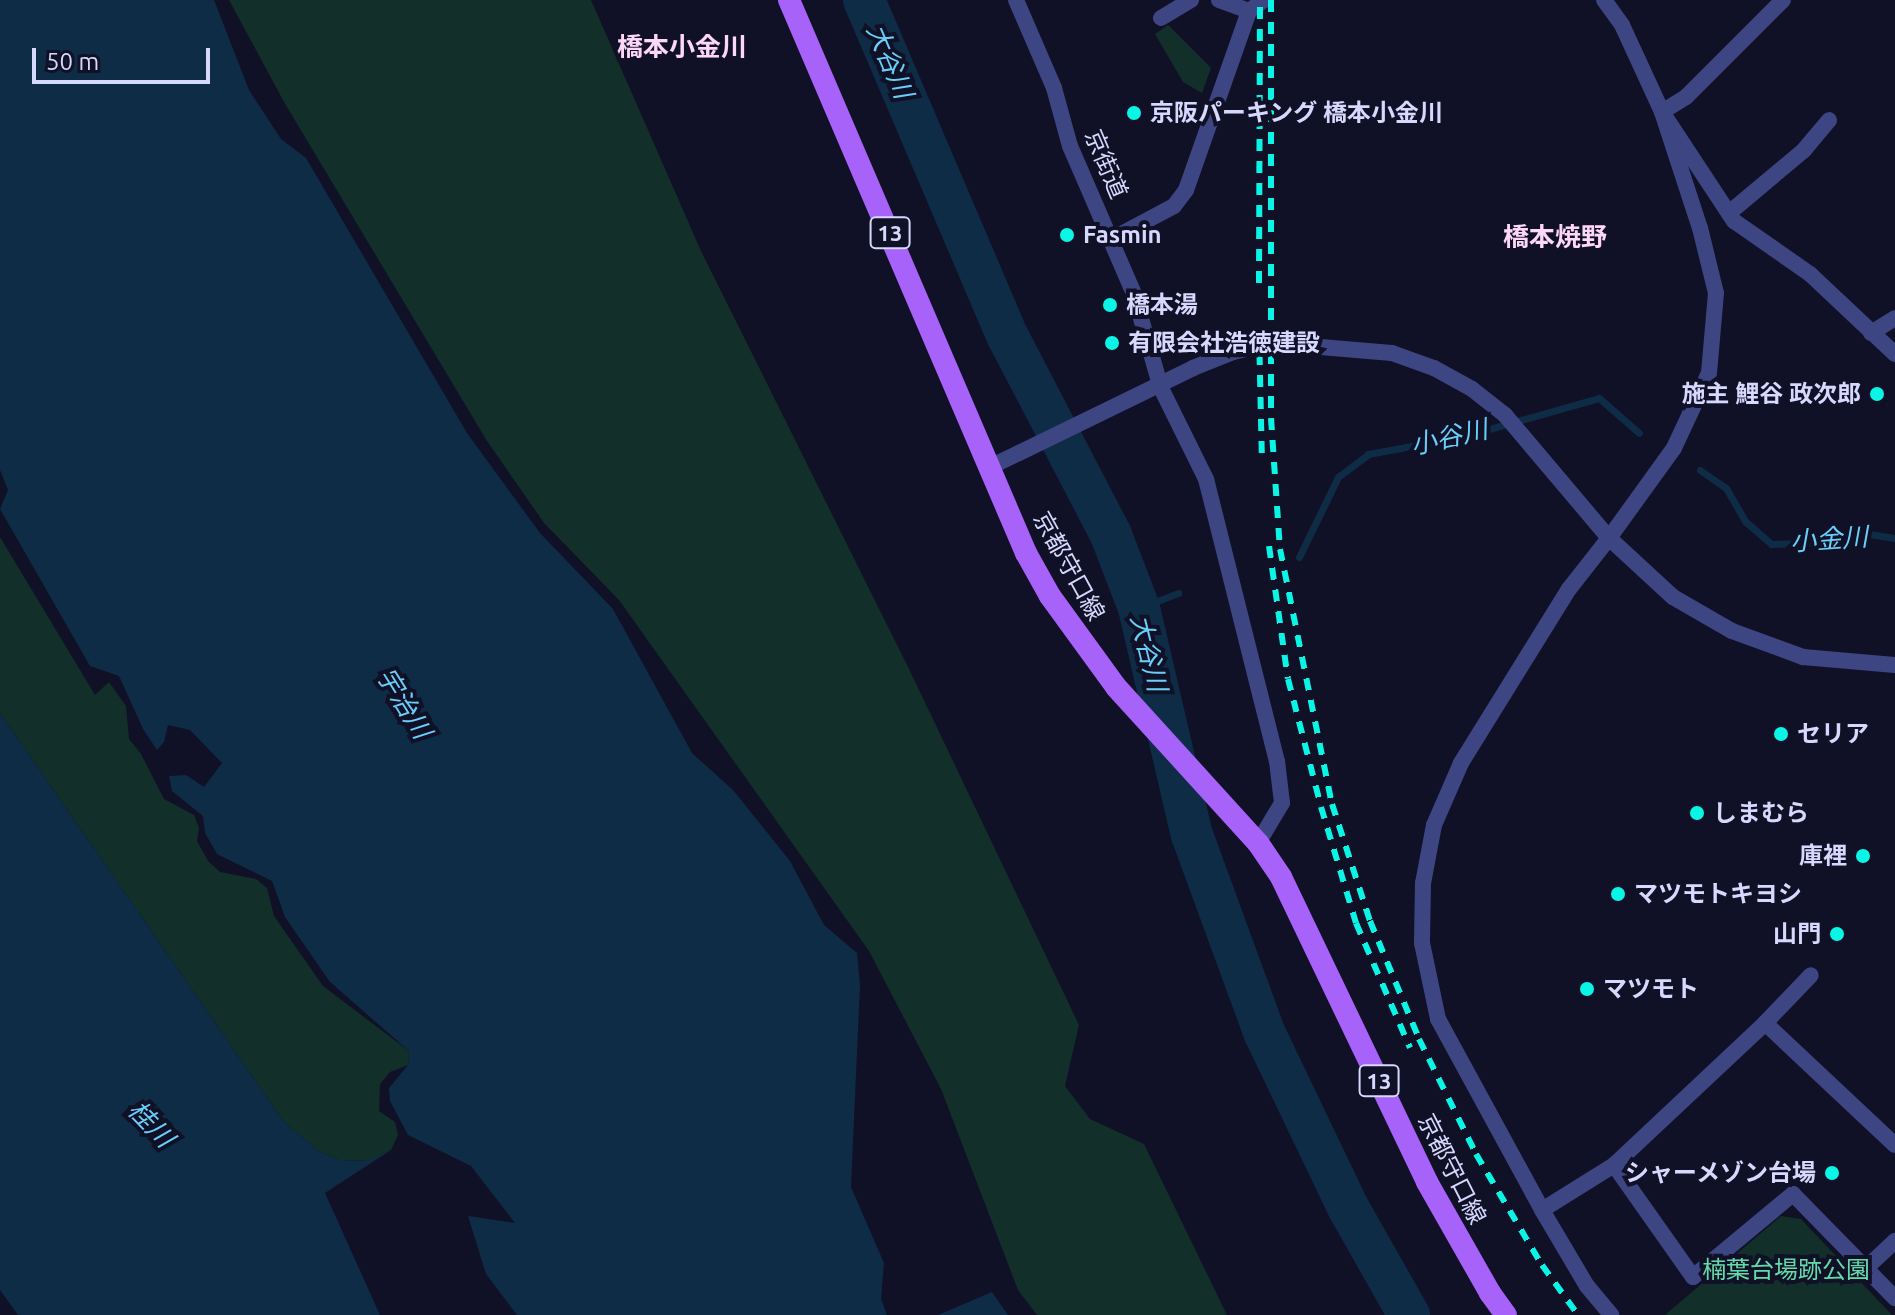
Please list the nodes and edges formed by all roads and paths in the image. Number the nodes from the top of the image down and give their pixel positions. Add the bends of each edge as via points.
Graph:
1 (789, 0) edge
2 (1016, 0) edge
3 (1191, 0) edge
4 (1219, 0) edge
5 (1264, 0) edge
6 (1604, 0) edge
7 (1783, 0) edge
8 (1249, 11) junction
9 (1161, 18) dead end
10 (1662, 112) junction
11 (1829, 120) dead end
12 (1729, 213) junction
13 (1112, 239) junction
14 (1895, 318) edge
15 (1871, 333) junction
16 (1895, 354) edge
17 (992, 466) junction
18 (1609, 538) junction
19 (1895, 665) edge
20 (1258, 843) junction
21 (1811, 975) dead end
22 (1765, 1023) junction
23 (1895, 1145) edge
24 (1614, 1165) junction
25 (1542, 1210) junction
26 (1895, 1241) edge
27 (1866, 1268) junction
28 (1895, 1298) edge
29 (1506, 1315) edge
30 (1611, 1315) edge

1 - 17 main road, 京都守口線 / 13
2 - 13 street, 京街道 via 1054,88 1070,146
3 - 9 street
4 - 8 street
5 - 8 street
6 - 10 street via 1622,25
7 - 10 street via 1686,97
8 - 13 street via 1186,190 1174,206
10 - 12 street
10 - 18 street via 1716,293 1709,373 1674,448
11 - 12 street via 1804,150
12 - 15 street via 1810,274
13 - 20 street, 京街道 via 1161,388 1206,479 1277,761 1282,803
14 - 15 street
15 - 16 street
17 - 18 street, bridge via 1233,352 1267,344 1392,353 1434,368 1505,415
17 - 20 main road, 京都守口線 / 13 via 1026,553 1050,596 1116,687
18 - 19 street via 1673,597 1732,631 1803,657
18 - 25 street via 1569,589 1461,763 1434,825 1423,883 1422,943 1438,1019
20 - 29 main road, 京都守口線 / 13 via 1281,877 1427,1182
21 - 22 street
22 - 23 street
22 - 24 street
24 - 25 street
24 - 27 street via 1693,1277 1793,1194
25 - 30 street via 1587,1286
26 - 27 street
27 - 28 street

